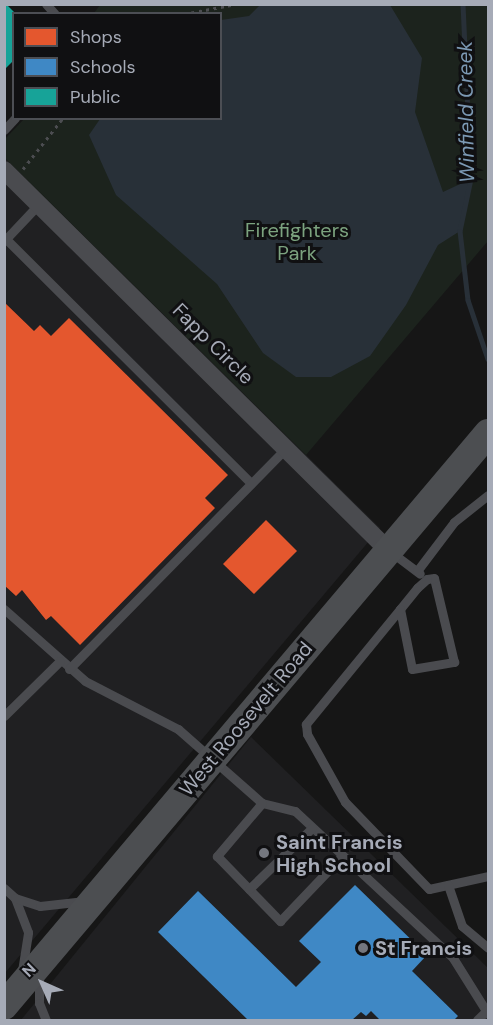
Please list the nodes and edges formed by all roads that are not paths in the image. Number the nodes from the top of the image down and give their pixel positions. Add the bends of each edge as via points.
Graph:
1 (9, 175) edge
2 (39, 204) junction
3 (5, 240) edge
4 (489, 433) edge
5 (286, 448) junction
6 (251, 483) junction
7 (489, 495) edge
8 (389, 551) junction
9 (417, 571) junction
10 (427, 579) junction
11 (4, 609) edge
12 (400, 609) junction
13 (60, 661) junction
14 (69, 669) junction
15 (4, 716) edge
16 (214, 757) junction
17 (262, 803) junction
18 (312, 828) junction
19 (341, 857) junction
20 (488, 879) edge
21 (448, 885) junction
22 (4, 888) edge
23 (249, 889) junction
24 (15, 898) junction
25 (94, 900) junction
26 (489, 948) edge
27 (39, 964) junction
28 (12, 996) edge
29 (487, 1012) edge
30 (46, 1020) edge
31 (477, 1020) edge

1 - 2 street, Fapp Circle
2 - 3 lane
2 - 5 street, Fapp Circle
3 - 6 lane
4 - 8 main road, West Roosevelt Road
5 - 6 lane
5 - 8 street, Fapp Circle
6 - 14 lane
7 - 9 lane via 454,522
8 - 9 lane
8 - 16 main road, West Roosevelt Road
9 - 10 lane
10 - 12 lane
10 - 12 lane via 434,578 454,662 412,669
11 - 13 lane
12 - 21 lane via 306,724 307,734 365,827 429,889
13 - 14 lane
13 - 15 lane
14 - 16 lane via 95,687 154,713
16 - 17 lane
16 - 25 main road, West Roosevelt Road
17 - 18 lane via 295,811
17 - 23 lane via 217,856
18 - 19 lane
18 - 23 lane
19 - 23 lane via 280,921
19 - 29 lane via 453,958
20 - 21 lane
21 - 26 lane via 462,926
22 - 24 lane
24 - 25 lane via 40,906
24 - 28 lane via 27,932
25 - 27 main road, West Roosevelt Road
27 - 28 main road, West Roosevelt Road
27 - 30 lane via 39,1003
29 - 31 lane

